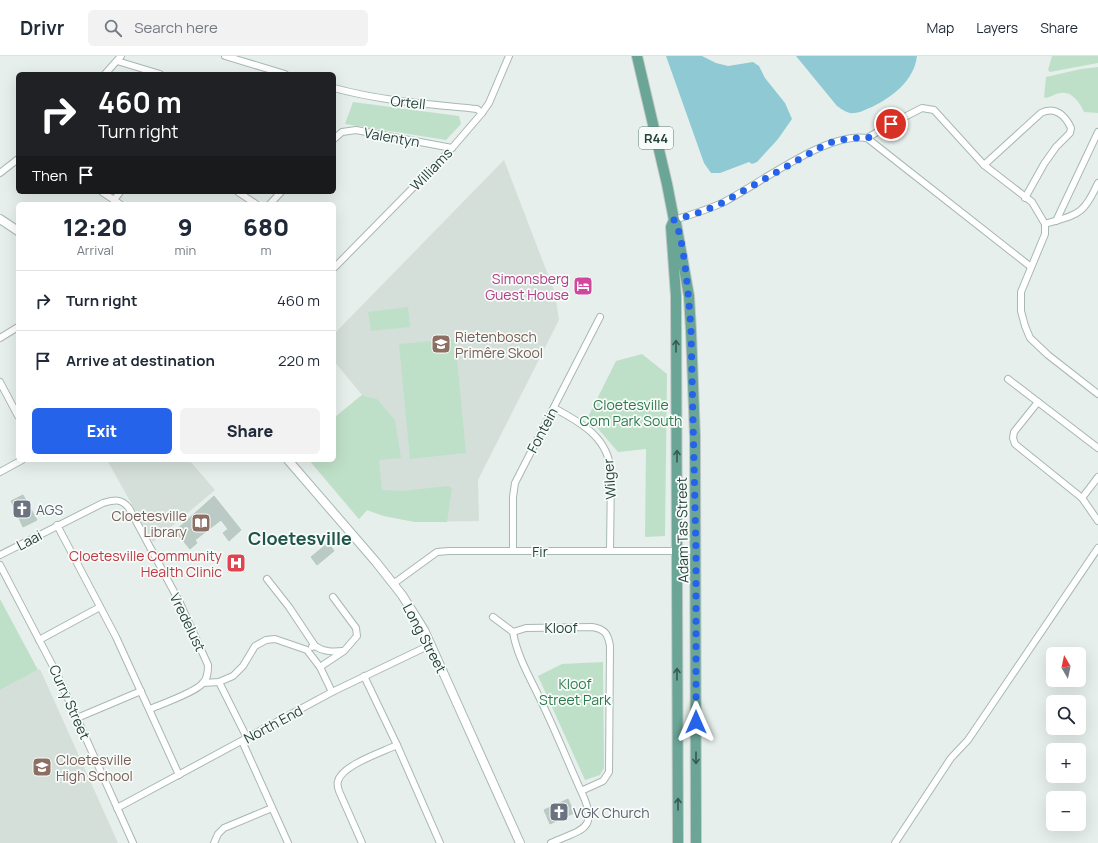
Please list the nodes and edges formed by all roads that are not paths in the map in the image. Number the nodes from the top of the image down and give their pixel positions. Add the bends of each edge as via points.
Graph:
1 (225, 56) edge
2 (509, 56) edge
3 (637, 56) edge
4 (119, 59) edge
5 (107, 72) edge
6 (155, 72) edge
7 (278, 72) edge
8 (336, 89) edge
9 (482, 113) junction
10 (1098, 132) edge
11 (336, 137) edge
12 (868, 138) junction
13 (452, 148) junction
14 (16, 161) edge
15 (984, 165) junction
16 (0, 173) edge
17 (1098, 183) edge
18 (105, 194) edge
19 (118, 194) edge
20 (241, 194) edge
21 (279, 194) edge
22 (1025, 198) junction
23 (114, 200) junction
24 (117, 202) edge
25 (253, 202) edge
26 (272, 202) edge
27 (0, 219) edge
28 (674, 220) junction
29 (1056, 221) junction
30 (1045, 224) junction
31 (16, 230) edge
32 (336, 266) edge
33 (1031, 267) junction
34 (600, 317) dead end
35 (16, 328) edge
36 (0, 338) edge
37 (1008, 379) dead end
38 (0, 382) edge
39 (1098, 394) edge
40 (1038, 402) junction
41 (554, 408) junction
42 (16, 412) edge
43 (1098, 448) edge
44 (18, 462) edge
45 (290, 462) edge
46 (0, 472) edge
47 (1098, 477) edge
48 (1082, 498) junction
49 (1098, 521) edge
50 (57, 525) junction
51 (1098, 548) edge
52 (513, 551) junction
53 (610, 551) junction
54 (677, 551) junction
55 (696, 551) junction
56 (0, 555) edge
57 (0, 564) edge
58 (267, 579) dead end
59 (393, 584) junction
60 (333, 597) dead end
61 (100, 607) junction
62 (493, 617) dead end
63 (514, 632) junction
64 (39, 640) junction
65 (430, 645) junction
66 (315, 646) junction
67 (307, 650) junction
68 (344, 651) junction
69 (320, 667) junction
70 (364, 676) junction
71 (219, 682) junction
72 (203, 683) junction
73 (140, 691) junction
74 (332, 692) junction
75 (150, 709) junction
76 (77, 718) junction
77 (244, 739) junction
78 (397, 745) junction
79 (179, 775) junction
80 (581, 791) junction
81 (118, 808) junction
82 (272, 808) junction
83 (133, 843) edge
84 (214, 843) edge
85 (288, 843) edge
86 (362, 843) edge
87 (440, 843) edge
88 (520, 843) edge
89 (551, 843) edge
90 (678, 843) edge
91 (696, 843) edge
92 (895, 843) edge

1 - 7 street
2 - 9 street, Williams via 489,103
3 - 28 main road, Adam Tas Street / R44
4 - 5 street
4 - 6 street
8 - 9 street, Ortell via 377,99 477,109
9 - 13 street, Williams
10 - 29 street
11 - 13 street, Valentyn via 342,132 356,130
12 - 15 street via 922,108 928,108 940,115
12 - 28 street via 851,138 828,143 722,203
12 - 33 street
13 - 32 street, Williams
14 - 16 street
15 - 22 street
15 - 22 street via 1041,113 1051,110 1061,114 1071,128 1070,133 1050,155
17 - 29 street via 1090,201 1082,210
18 - 23 street
19 - 23 street
20 - 25 street
21 - 26 street
22 - 30 street via 1032,202
23 - 24 street
27 - 31 street
54 -> 28 main road, Adam Tas Street / R44 via 676,296 671,227
28 - 55 main road, Adam Tas Street / R44 via 677,224 682,256 691,331
29 - 30 street
30 - 33 street via 1045,234
33 - 39 street via 1021,292 1021,311 1030,338
34 - 41 street, Fontein
35 - 36 street
37 - 40 street
38 - 42 street
40 - 43 street
40 - 48 street via 1012,438 1015,444
41 - 52 street, Fontein via 515,483
41 - 53 street, Wilger via 591,432 608,453 611,473
44 - 46 street
45 - 59 street, Long Street
47 - 48 street
48 - 49 street
50 - 56 street, Laai
50 - 61 street
50 - 72 street, Vredelust via 103,503 118,500 125,502 180,603 206,659 208,671
51 - 92 street
52 - 53 street, Fir
52 - 59 street, Fir via 437,552
53 - 54 street, Fir
54 - 55 street, Fir
90 -> 54 main road, Adam Tas Street / R44
55 -> 91 main road, Adam Tas Street / R44
57 - 64 street, Curry Street
58 - 66 street
59 - 65 street, Long Street via 414,614
60 - 68 street via 358,633
61 - 64 street
61 - 73 street
62 - 63 street
63 - 80 street via 515,643
63 - 80 street, Kloof via 526,628 592,627 602,629 609,637 609,772 603,780
64 - 76 street, Curry Street
65 - 70 street, North End
65 - 88 street, Long Street
66 - 67 street
66 - 68 street via 321,650
67 - 69 street
67 - 71 street via 276,639 266,640 255,646 239,672
68 - 69 street
69 - 74 street
70 - 74 street, North End
70 - 78 street
71 - 72 street
71 - 77 street
72 - 75 street
73 - 75 street
73 - 76 street
74 - 77 street, North End
75 - 79 street
76 - 81 street, Curry Street
77 - 79 street, North End
77 - 82 street
78 - 86 street via 350,767 340,776 339,790
78 - 87 street
79 - 81 street, North End
80 - 89 street via 589,809 589,822 584,828
81 - 83 street, Curry Street
82 - 84 street via 224,828
82 - 85 street

